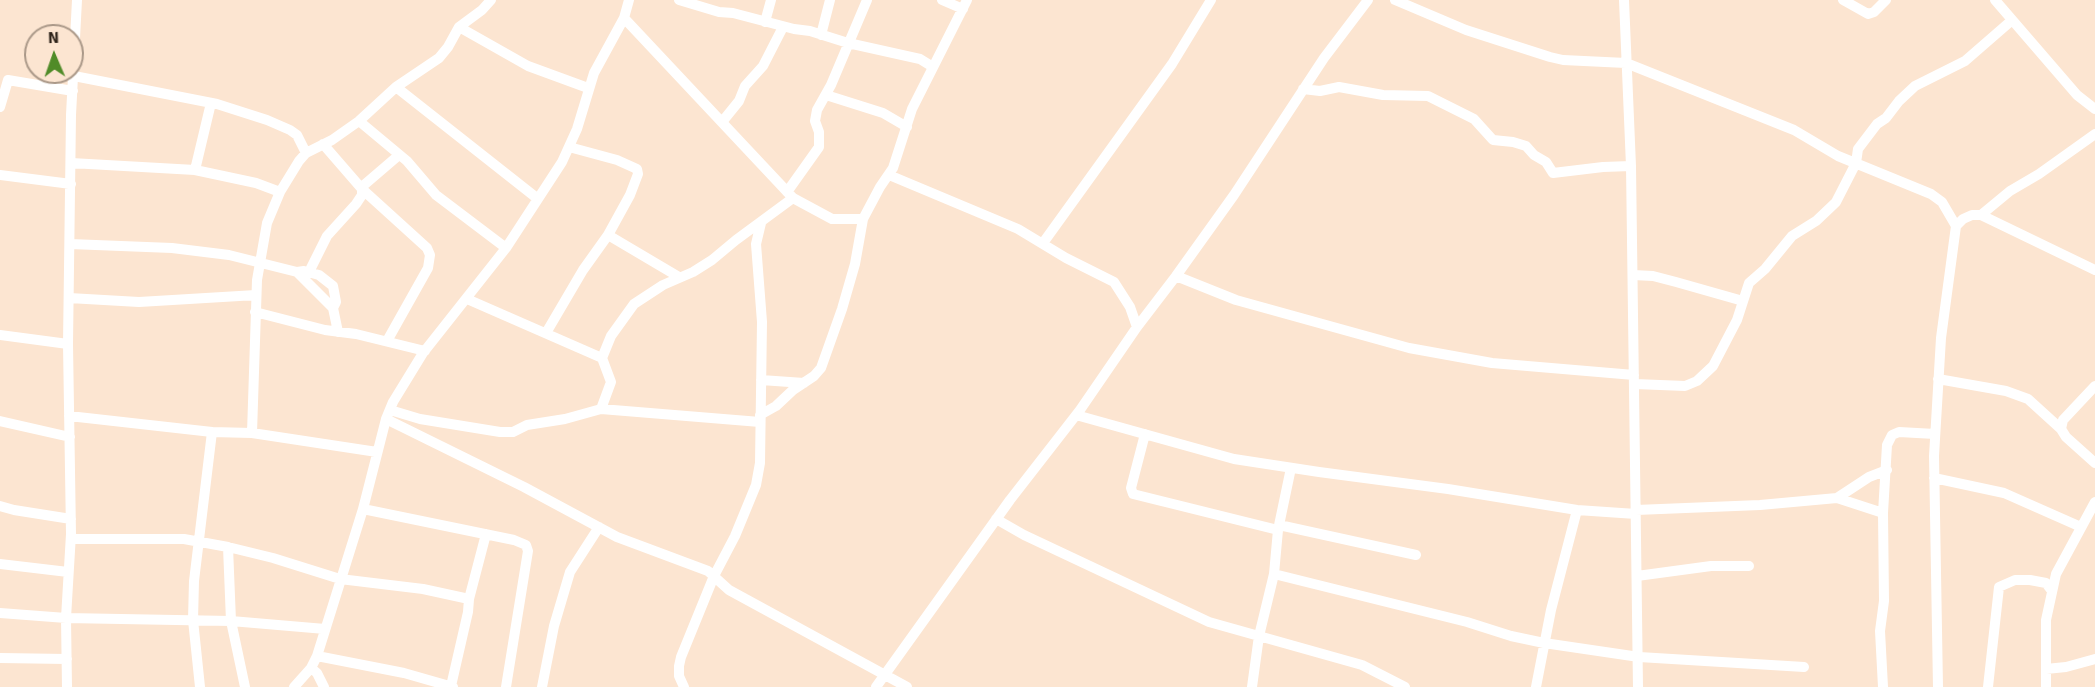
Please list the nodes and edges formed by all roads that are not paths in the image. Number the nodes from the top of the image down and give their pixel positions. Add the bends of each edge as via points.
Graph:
1 (77, 0) edge
2 (491, 0) edge
3 (629, 0) edge
4 (679, 0) edge
5 (721, 0) edge
6 (771, 0) edge
7 (830, 0) edge
8 (867, 0) edge
9 (942, 0) edge
10 (1211, 0) edge
11 (1368, 0) edge
12 (1395, 0) edge
13 (1624, 0) edge
14 (1843, 0) edge
15 (1886, 0) edge
16 (1995, 0) edge
17 (707, 4) edge
18 (965, 4) edge
19 (725, 12) junction
20 (624, 18) junction
21 (2011, 21) junction
22 (765, 22) junction
23 (76, 24) edge
24 (459, 27) junction
25 (783, 27) junction
26 (821, 35) junction
27 (848, 43) junction
28 (1626, 63) junction
29 (933, 67) junction
30 (84, 78) edge
31 (4, 79) edge
32 (73, 84) edge
33 (396, 87) junction
34 (588, 88) junction
35 (1303, 89) junction
36 (73, 91) junction
37 (826, 95) junction
38 (211, 103) junction
39 (0, 107) edge
40 (2095, 108) edge
41 (358, 121) junction
42 (722, 122) junction
43 (907, 127) junction
44 (2095, 134) edge
45 (323, 144) junction
46 (569, 147) junction
47 (306, 153) junction
48 (399, 155) junction
49 (1856, 163) junction
50 (71, 164) junction
51 (1631, 166) junction
52 (195, 170) junction
53 (0, 175) edge
54 (889, 175) junction
55 (71, 184) junction
56 (362, 189) junction
57 (280, 192) junction
58 (790, 195) junction
59 (538, 199) junction
60 (1981, 215) junction
61 (863, 219) junction
62 (761, 223) junction
63 (1956, 226) junction
64 (608, 236) junction
65 (1043, 243) junction
66 (70, 244) junction
67 (506, 248) junction
68 (260, 262) junction
69 (2095, 270) edge
70 (297, 272) junction
71 (309, 272) junction
72 (1633, 275) junction
73 (1176, 276) junction
74 (679, 277) junction
75 (256, 295) junction
76 (69, 298) junction
77 (467, 299) junction
78 (1743, 301) junction
79 (333, 308) junction
80 (255, 312) junction
81 (1137, 327) junction
82 (338, 332) junction
83 (546, 333) junction
84 (0, 335) edge
85 (387, 341) junction
86 (68, 344) junction
87 (425, 351) junction
88 (602, 358) junction
89 (1938, 378) junction
90 (761, 380) junction
91 (1634, 380) junction
92 (804, 383) junction
93 (2095, 386) edge
94 (601, 409) junction
95 (388, 415) junction
96 (1076, 415) junction
97 (69, 416) junction
98 (760, 418) junction
99 (0, 421) edge
100 (2061, 429) junction
101 (212, 432) junction
102 (252, 433) junction
103 (1145, 434) junction
104 (1935, 434) junction
105 (70, 437) junction
106 (377, 452) junction
107 (2095, 463) edge
108 (1291, 468) junction
109 (1887, 470) junction
110 (1934, 478) junction
111 (1837, 498) junction
112 (2095, 502) edge
113 (0, 506) edge
114 (363, 509) junction
115 (1577, 510) junction
116 (1636, 512) junction
117 (1883, 513) junction
118 (71, 519) junction
119 (996, 519) junction
120 (599, 527) junction
121 (2081, 527) junction
122 (1279, 528) junction
123 (486, 534) junction
124 (71, 539) junction
125 (200, 542) junction
126 (228, 547) junction
127 (1416, 555) dead end
128 (0, 564) edge
129 (1749, 566) dead end
130 (68, 572) junction
131 (1274, 574) junction
132 (714, 576) junction
133 (1637, 576) junction
134 (340, 579) junction
135 (2052, 591) junction
136 (469, 599) junction
137 (0, 613) edge
138 (66, 618) junction
139 (193, 620) junction
140 (231, 621) junction
141 (325, 629) junction
142 (1259, 636) junction
143 (1544, 643) junction
144 (317, 656) junction
145 (1639, 657) junction
146 (0, 658) edge
147 (67, 659) junction
148 (2095, 659) edge
149 (310, 668) junction
150 (1804, 668) dead end
151 (2046, 669) junction
152 (884, 675) junction
153 (437, 685) edge
154 (67, 687) edge
155 (200, 687) edge
156 (245, 687) edge
157 (294, 687) edge
158 (324, 687) edge
159 (452, 687) edge
160 (506, 687) edge
161 (542, 687) edge
162 (684, 687) edge
163 (876, 687) edge
164 (907, 687) edge
165 (1252, 687) edge
166 (1406, 687) edge
167 (1536, 687) edge
168 (1638, 687) edge
169 (1883, 687) edge
170 (1938, 687) edge
171 (1988, 687) edge
172 (2046, 687) edge

1 - 23 street
2 - 24 street
3 - 20 street
4 - 17 street
5 - 19 street
6 - 22 street
7 - 26 street
8 - 27 street
9 - 18 street
10 - 65 street via 1172,64
11 - 35 street
12 - 28 street via 1466,30 1556,58
13 - 28 street
14 - 15 street via 1868,14
16 - 21 street
17 - 19 street
18 - 29 street
19 - 22 street
20 - 34 street
20 - 42 street
21 - 40 street via 2078,95
21 - 49 street via 1965,61 1915,86 1877,124 1858,150
22 - 25 street
24 - 33 street via 440,58
24 - 34 street via 528,66
25 - 26 street
25 - 42 street via 763,66
26 - 27 street
27 - 29 street via 920,59
27 - 37 street
28 - 49 street via 1794,130
28 - 51 street
29 - 43 street
30 - 38 street
31 - 36 street
31 - 39 street
32 - 36 street
33 - 41 street
33 - 59 street
34 - 46 street
35 - 51 street via 1339,87 1428,96 1474,119 1493,140 1526,146 1553,173
35 - 73 street
36 - 50 street
37 - 43 street via 883,112
37 - 58 street via 816,115 819,147
38 - 47 street via 290,130
38 - 52 street
41 - 45 street
41 - 48 street
42 - 58 street
43 - 54 street
44 - 60 street
45 - 47 street
45 - 56 street
46 - 59 street
46 - 64 street via 637,169 634,187
47 - 57 street
48 - 56 street
48 - 67 street via 436,195
49 - 63 street via 1931,194 1942,202
49 - 78 street via 1836,201 1816,221 1792,236 1749,283
50 - 52 street
50 - 55 street
51 - 72 street
52 - 57 street
53 - 55 street
54 - 61 street
54 - 65 street
55 - 66 street
56 - 71 street via 356,204 327,236
56 - 85 street via 430,255 428,268
57 - 68 street via 267,223
58 - 61 street via 832,219
58 - 62 street
59 - 67 street
60 - 63 street via 1972,215
60 - 69 street
61 - 92 street via 839,319 821,368
62 - 74 street via 712,261
62 - 90 street via 756,244 762,322
63 - 89 street
64 - 74 street
64 - 83 street
65 - 81 street via 1114,282
66 - 68 street via 172,248
66 - 76 street
67 - 77 street
68 - 70 street
68 - 75 street
70 - 71 street
70 - 79 street
71 - 79 street via 333,286
72 - 78 street via 1653,276
72 - 91 street
73 - 81 street
73 - 91 street via 1236,300 1409,348 1492,363
74 - 88 street via 634,304 611,336
75 - 76 street via 139,302
75 - 80 street
76 - 86 street
77 - 83 street
77 - 87 street
78 - 91 street via 1713,366 1697,381 1684,386
79 - 82 street
80 - 82 street
80 - 102 street
81 - 96 street
82 - 85 street
83 - 88 street
84 - 86 street
85 - 87 street
86 - 97 street
87 - 95 street
88 - 94 street via 611,382
89 - 100 street via 2020,395
89 - 104 street
90 - 92 street
90 - 98 street
91 - 116 street
92 - 98 street
93 - 100 street via 2063,420
94 - 95 street via 527,425 513,432
94 - 98 street
95 - 106 street
95 - 120 street
96 - 103 street
96 - 119 street
97 - 101 street
97 - 105 street
98 - 132 street via 756,486
99 - 105 street
100 - 107 street
101 - 102 street
101 - 125 street
102 - 106 street
103 - 108 street via 1234,459
103 - 122 street via 1131,488 1133,494
104 - 109 street via 1892,435 1887,445
104 - 110 street
105 - 118 street
106 - 114 street
108 - 115 street
108 - 122 street
109 - 111 street
109 - 117 street
110 - 121 street via 2004,493
110 - 170 street
111 - 116 street
111 - 117 street
112 - 121 street
113 - 118 street
114 - 123 street
114 - 134 street
115 - 116 street
115 - 143 street
116 - 133 street
117 - 169 street
118 - 124 street
119 - 142 street via 1183,611
119 - 152 street
120 - 132 street
120 - 161 street via 570,572
121 - 135 street via 2056,574
122 - 127 street
122 - 131 street
123 - 136 street
123 - 160 street via 514,540 528,551
124 - 125 street via 168,538
124 - 130 street
125 - 126 street
125 - 139 street
126 - 134 street
126 - 140 street
128 - 130 street
129 - 133 street via 1711,566
130 - 138 street
131 - 142 street
131 - 143 street
132 - 152 street via 729,590
132 - 162 street via 681,657
133 - 145 street
134 - 136 street
134 - 141 street
135 - 151 street via 2046,620
135 - 171 street via 2046,583 2030,580 2015,580 1999,587
136 - 159 street
137 - 138 street
138 - 139 street
138 - 147 street
139 - 140 street
139 - 155 street
140 - 141 street
140 - 156 street
141 - 144 street
142 - 165 street
142 - 166 street via 1362,665
143 - 145 street
143 - 167 street
144 - 149 street
144 - 153 street via 404,673
145 - 150 street
145 - 168 street
146 - 147 street
147 - 154 street
148 - 151 street
149 - 157 street
149 - 158 street
151 - 172 street
152 - 163 street
152 - 164 street
153 - 159 street

